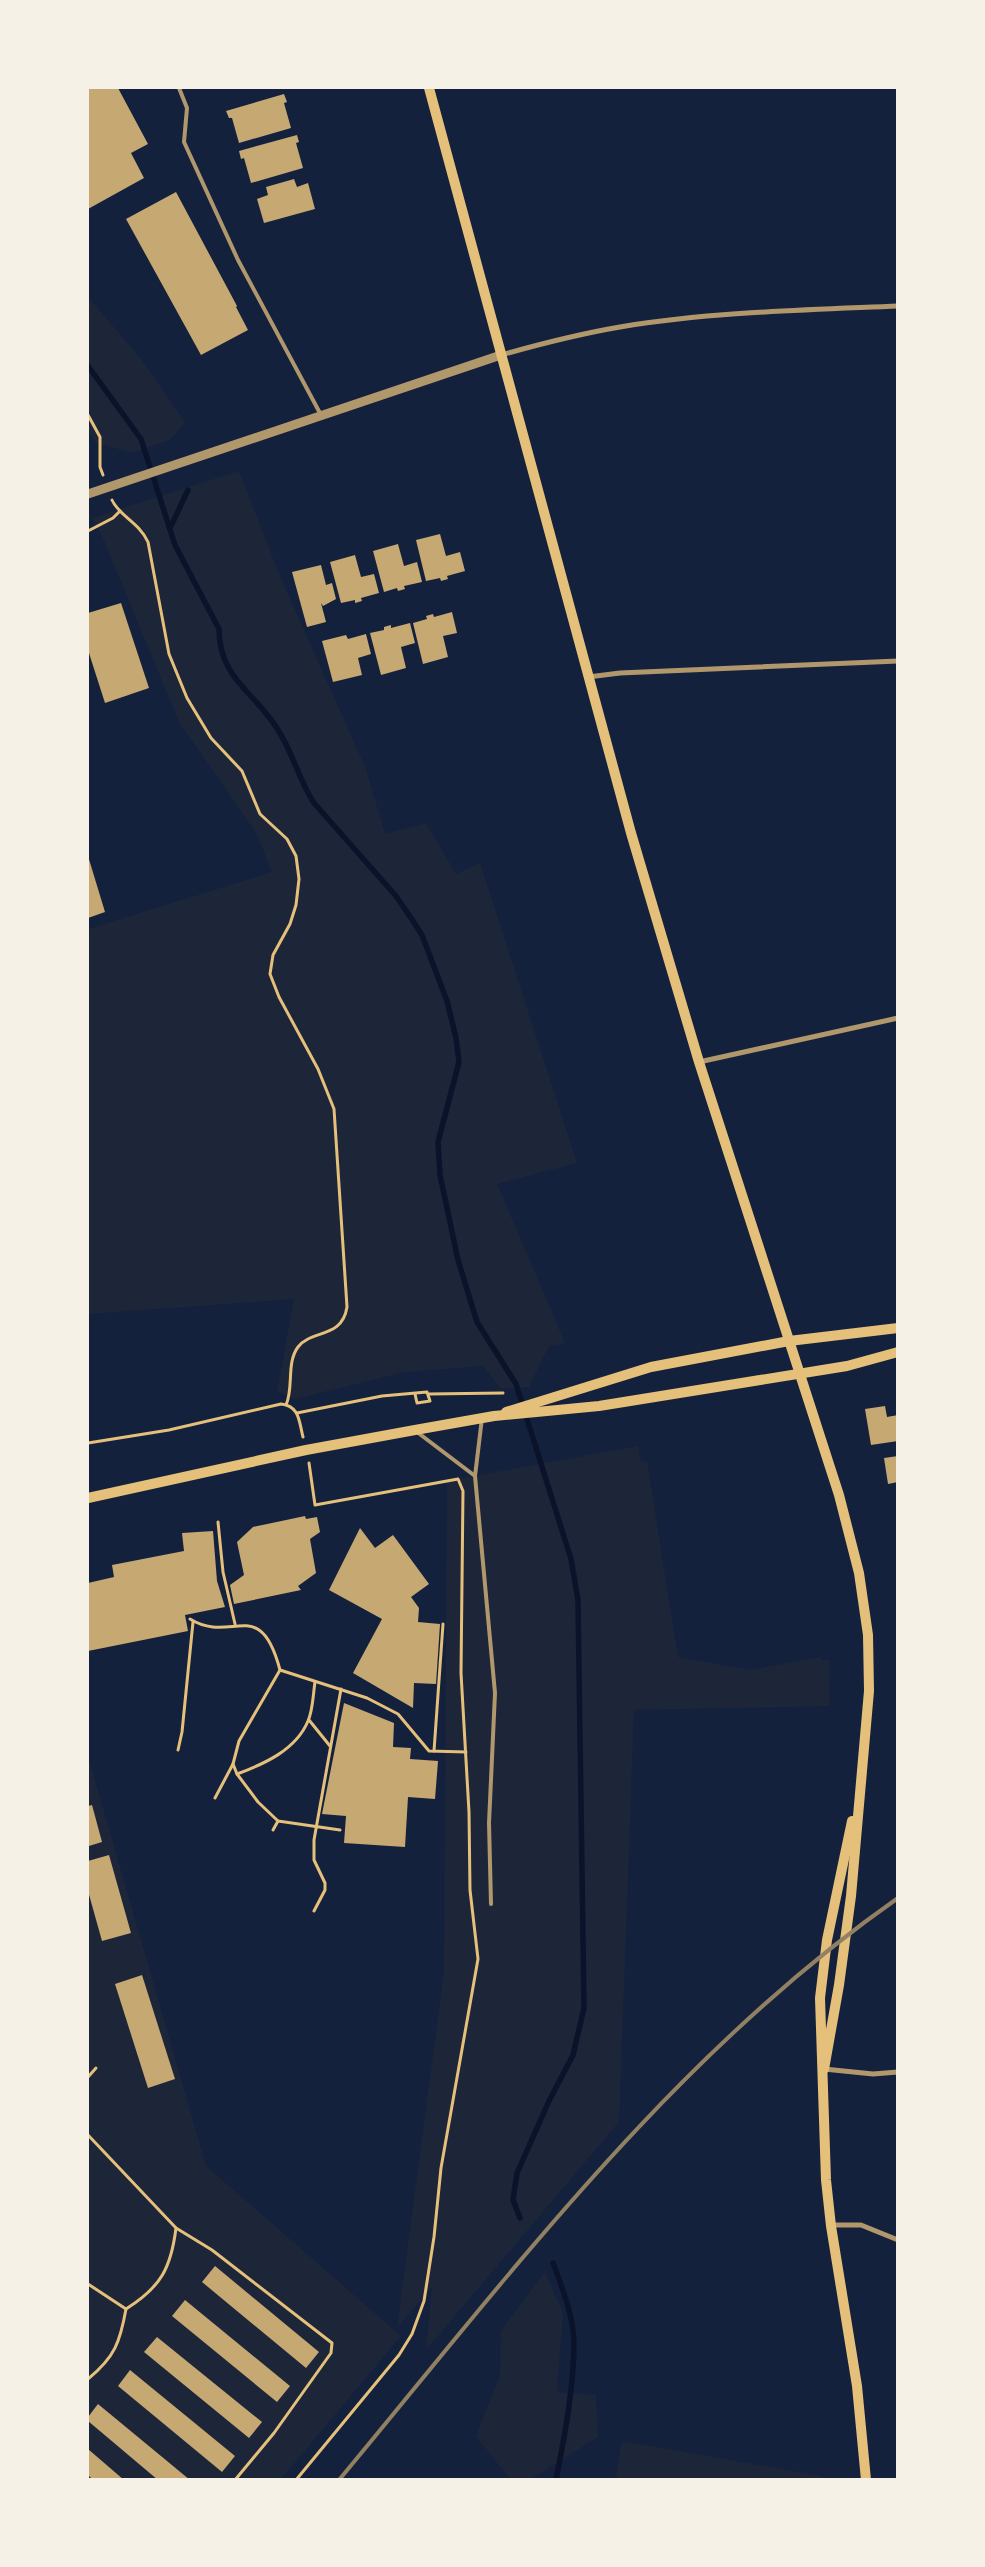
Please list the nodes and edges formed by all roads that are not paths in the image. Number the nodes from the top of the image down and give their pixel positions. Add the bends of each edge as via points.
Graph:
1 (179, 88) edge
2 (429, 88) edge
3 (898, 306) edge
4 (500, 355) junction
5 (321, 415) junction
6 (88, 494) edge
7 (898, 661) edge
8 (588, 677) junction
9 (898, 1018) edge
10 (699, 1062) junction
11 (898, 1328) edge
12 (789, 1341) junction
13 (898, 1352) edge
14 (800, 1374) junction
15 (517, 1412) junction
16 (482, 1418) junction
17 (415, 1430) junction
18 (475, 1476) junction
19 (88, 1498) edge
20 (860, 1781) junction
21 (491, 1904) dead end
22 (824, 2069) junction
23 (898, 2072) edge
24 (831, 2226) junction
25 (898, 2240) edge
26 (866, 2480) edge

1 - 5 lane via 187,108 184,142 238,260
2 - 4 main road
3 - 4 street via 646,323
4 - 5 street
4 - 8 main road
5 - 6 street
7 - 8 street
8 - 10 main road
9 - 10 street
10 - 12 main road
11 - 12 main road
12 - 14 main road
12 - 15 main road via 651,1367 536,1402
13 - 14 main road
14 - 15 main road via 542,1413
14 - 20 main road via 839,1495 859,1572 870,1661
15 - 16 main road
16 - 17 main road
16 - 18 lane
17 - 18 lane
17 - 19 main road via 306,1450
18 - 21 lane via 494,1693 489,1823
20 - 22 main road via 850,1904
20 - 22 main road via 822,1973 820,1998
22 - 23 street via 873,2074
22 - 24 main road via 824,2152
24 - 25 street via 861,2225
24 - 26 main road via 857,2386

